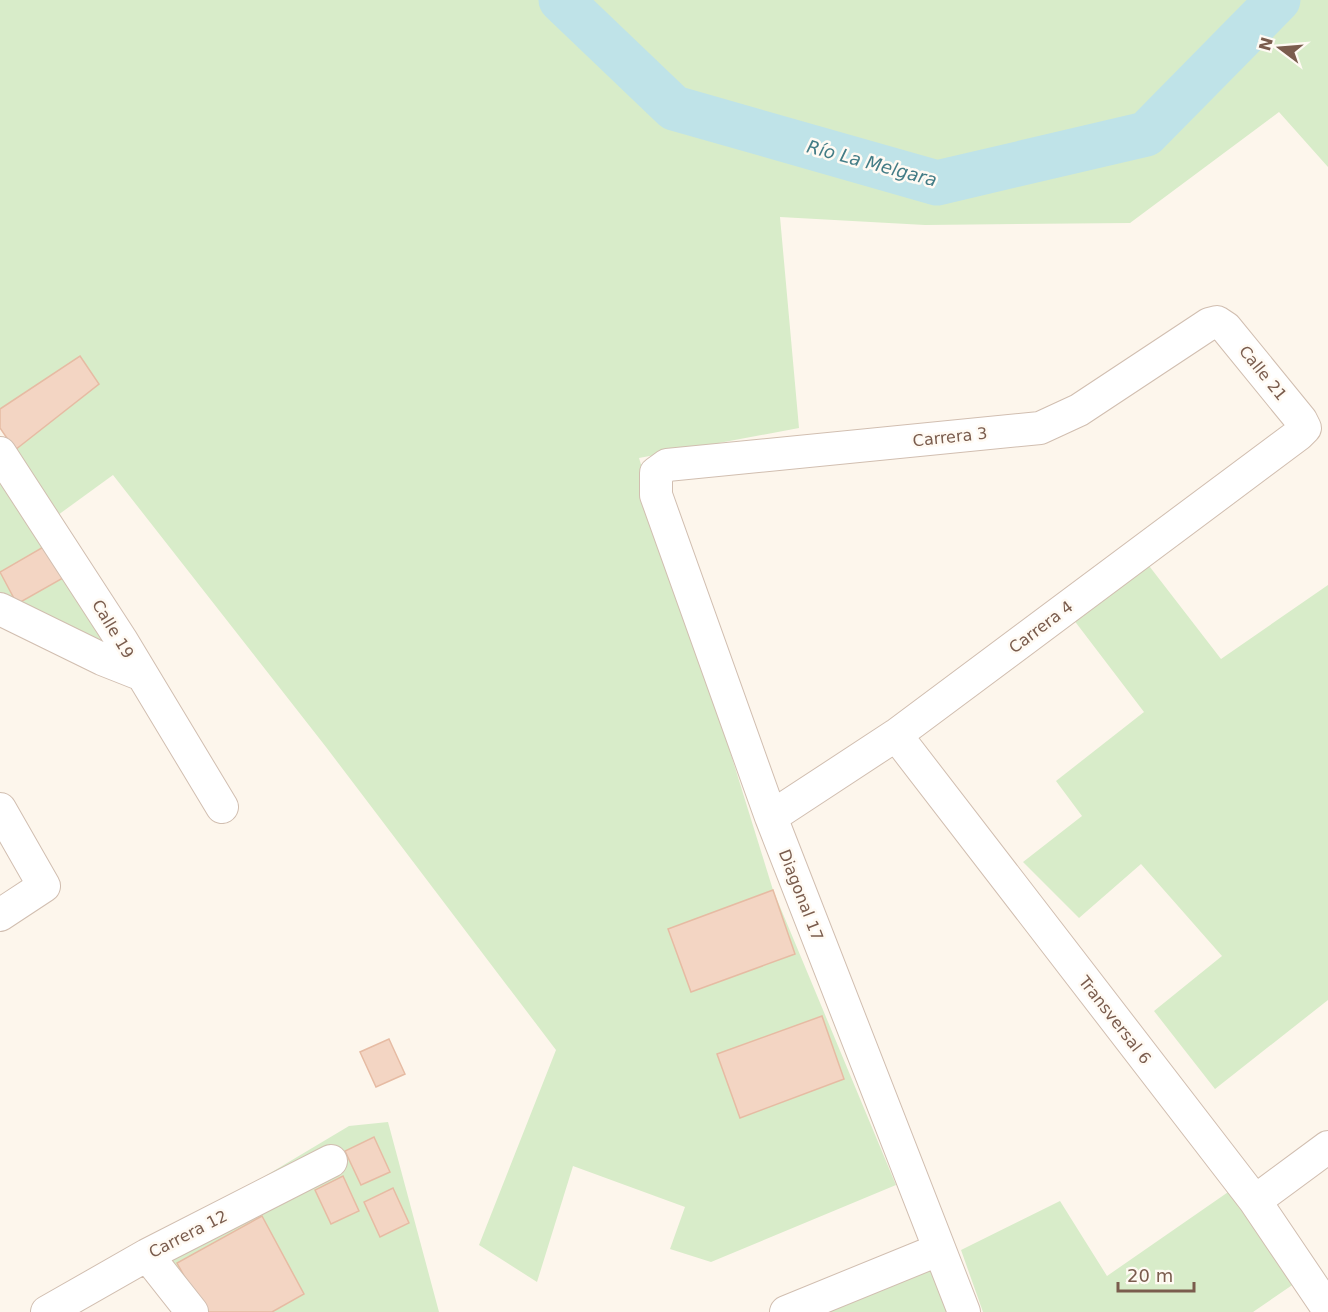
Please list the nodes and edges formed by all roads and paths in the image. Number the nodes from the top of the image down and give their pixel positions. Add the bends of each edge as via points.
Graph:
1 (1217, 322) joint
2 (1305, 428) joint
3 (0, 453) edge
4 (656, 473) joint
5 (0, 609) edge
6 (140, 674) junction
7 (896, 735) junction
8 (222, 807) dead end
9 (0, 809) edge
10 (771, 817) junction
11 (0, 915) edge
12 (1328, 1147) edge
13 (331, 1161) dead end
14 (1255, 1201) junction
15 (938, 1250) junction
16 (147, 1255) junction
17 (1328, 1309) edge
18 (47, 1312) edge
19 (192, 1312) edge
20 (786, 1312) edge
21 (964, 1312) edge

1 - 2 street, Calle 21 via 1241,346
1 - 4 street, Carrera 3 via 1079,410 1040,428 667,465
2 - 7 street, Carrera 4
3 - 6 street, Calle 19
4 - 10 street, Diagonal 17 via 656,495
5 - 6 street
6 - 8 street, Calle 19
7 - 10 street, Carrera 4
7 - 14 street, Transversal 6
9 - 11 street via 44,886
10 - 15 street, Diagonal 17
12 - 14 street
13 - 16 street, Carrera 12
14 - 17 street, Transversal 6
15 - 20 street
15 - 21 street, Diagonal 17
16 - 18 street, Carrera 12
16 - 19 street

